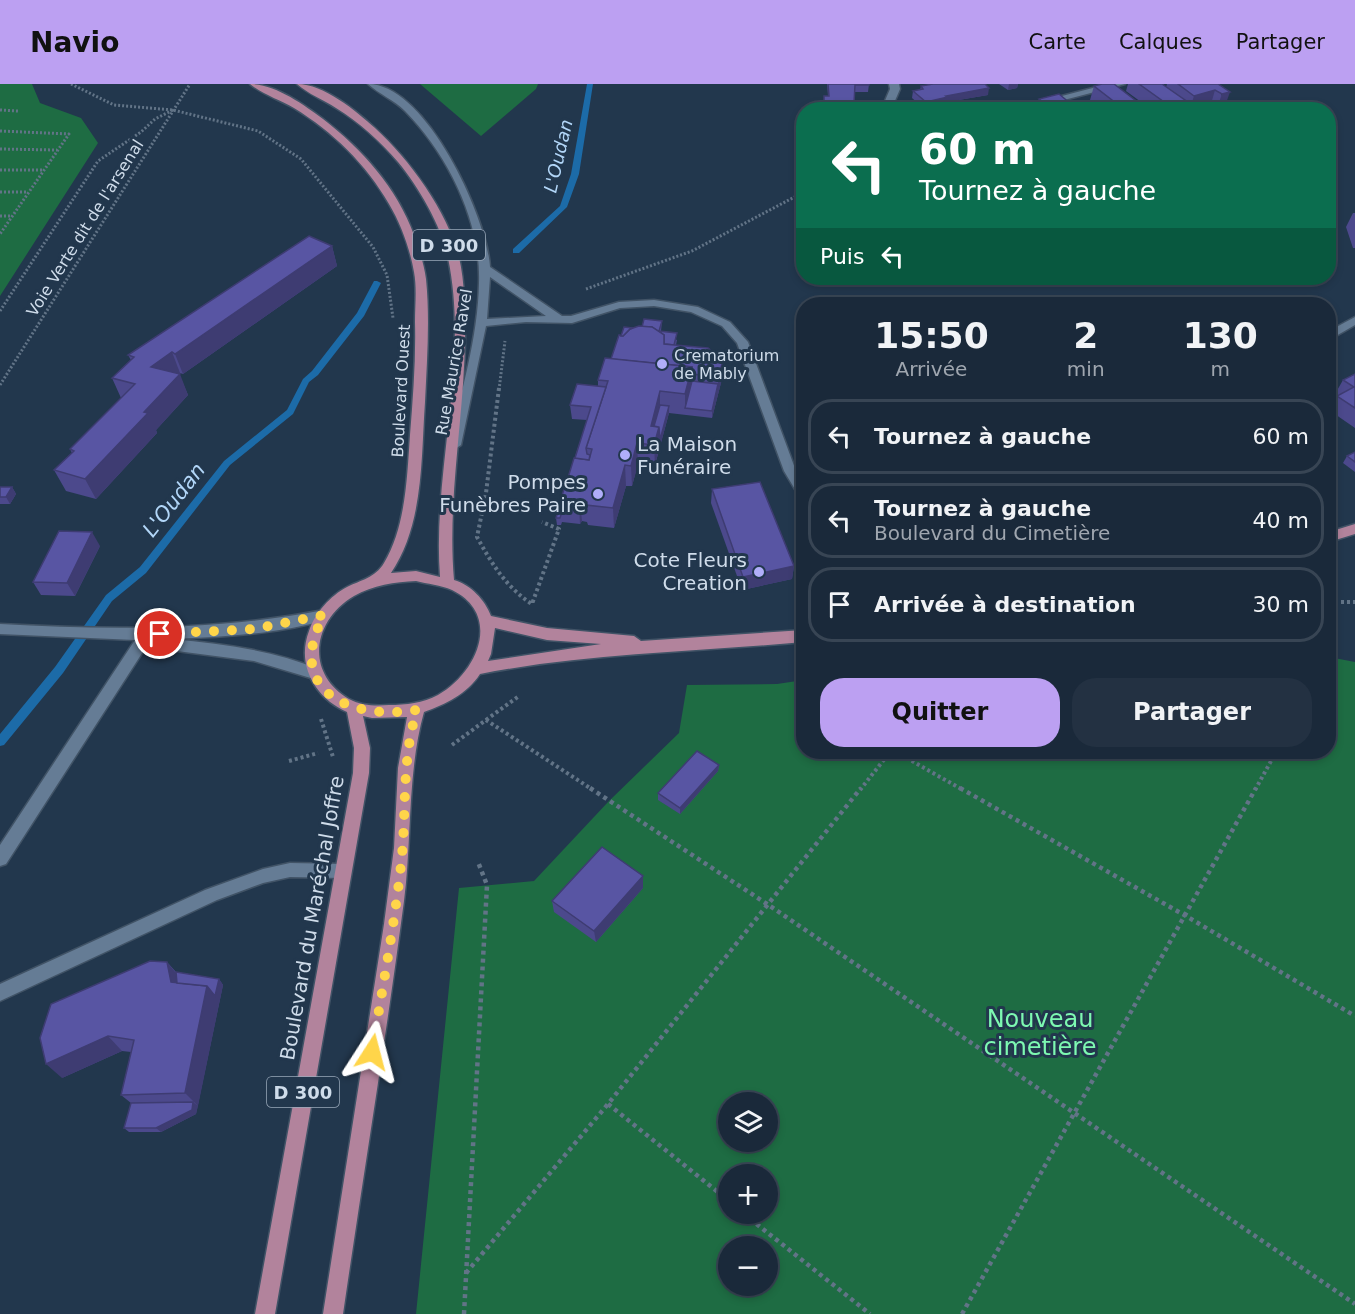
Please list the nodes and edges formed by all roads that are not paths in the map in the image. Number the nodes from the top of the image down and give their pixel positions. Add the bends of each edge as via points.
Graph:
1 (255, 84) edge
2 (302, 84) edge
3 (373, 84) edge
4 (894, 84) edge
5 (1120, 84) edge
6 (889, 102) edge
7 (1045, 102) edge
8 (484, 268) junction
9 (559, 319) junction
10 (1355, 320) edge
11 (481, 323) junction
12 (1336, 332) edge
13 (450, 469) junction
14 (796, 480) edge
15 (1355, 529) edge
16 (1336, 535) edge
17 (374, 582) junction
18 (447, 582) junction
19 (324, 615) junction
20 (488, 621) junction
21 (0, 629) edge
22 (115, 636) junction
23 (796, 637) edge
24 (142, 641) junction
25 (661, 645) junction
26 (479, 668) junction
27 (314, 673) junction
28 (354, 708) junction
29 (417, 710) junction
30 (0, 859) edge
31 (342, 871) junction
32 (0, 993) edge
33 (265, 1314) edge
34 (333, 1314) edge

1 - 17 main road, Boulevard Ouest / D 300 via 339,135 371,166 396,202 419,267 422,365 413,470 403,533 389,566
2 - 13 main road, D 300 via 352,113 388,143 432,202 454,258 460,318
3 - 8 street, Rue Maurice Ravel via 409,110 446,157 476,228
4 - 6 street
5 - 7 street
8 - 9 street
8 - 11 street, Rue Maurice Ravel
9 - 11 street
9 - 14 street via 572,320 619,305 654,303 694,309 726,324 742,342
10 - 12 street
11 - 13 street, Rue Maurice Ravel
13 - 18 main road, D 300 via 443,552
15 - 16 main road
17 - 18 main road via 416,576
17 - 19 main road via 343,596
18 - 20 main road via 473,598
19 - 22 street via 254,629
19 - 27 main road via 310,653
20 - 25 main road via 547,634
20 - 26 main road via 486,653
21 - 22 street
22 - 24 street
23 - 25 main road
24 - 27 street via 294,664
24 - 30 street
25 - 26 main road
26 - 29 main road via 446,698
27 - 28 main road via 324,689
28 - 29 main road via 399,713
28 - 31 main road, Boulevard du Maréchal Joffre / D 300 via 362,748 361,773
29 - 34 main road, D 300 via 405,769 401,866
31 - 32 street via 291,870 262,876 211,895
31 - 33 main road, Boulevard du Maréchal Joffre / D 300

